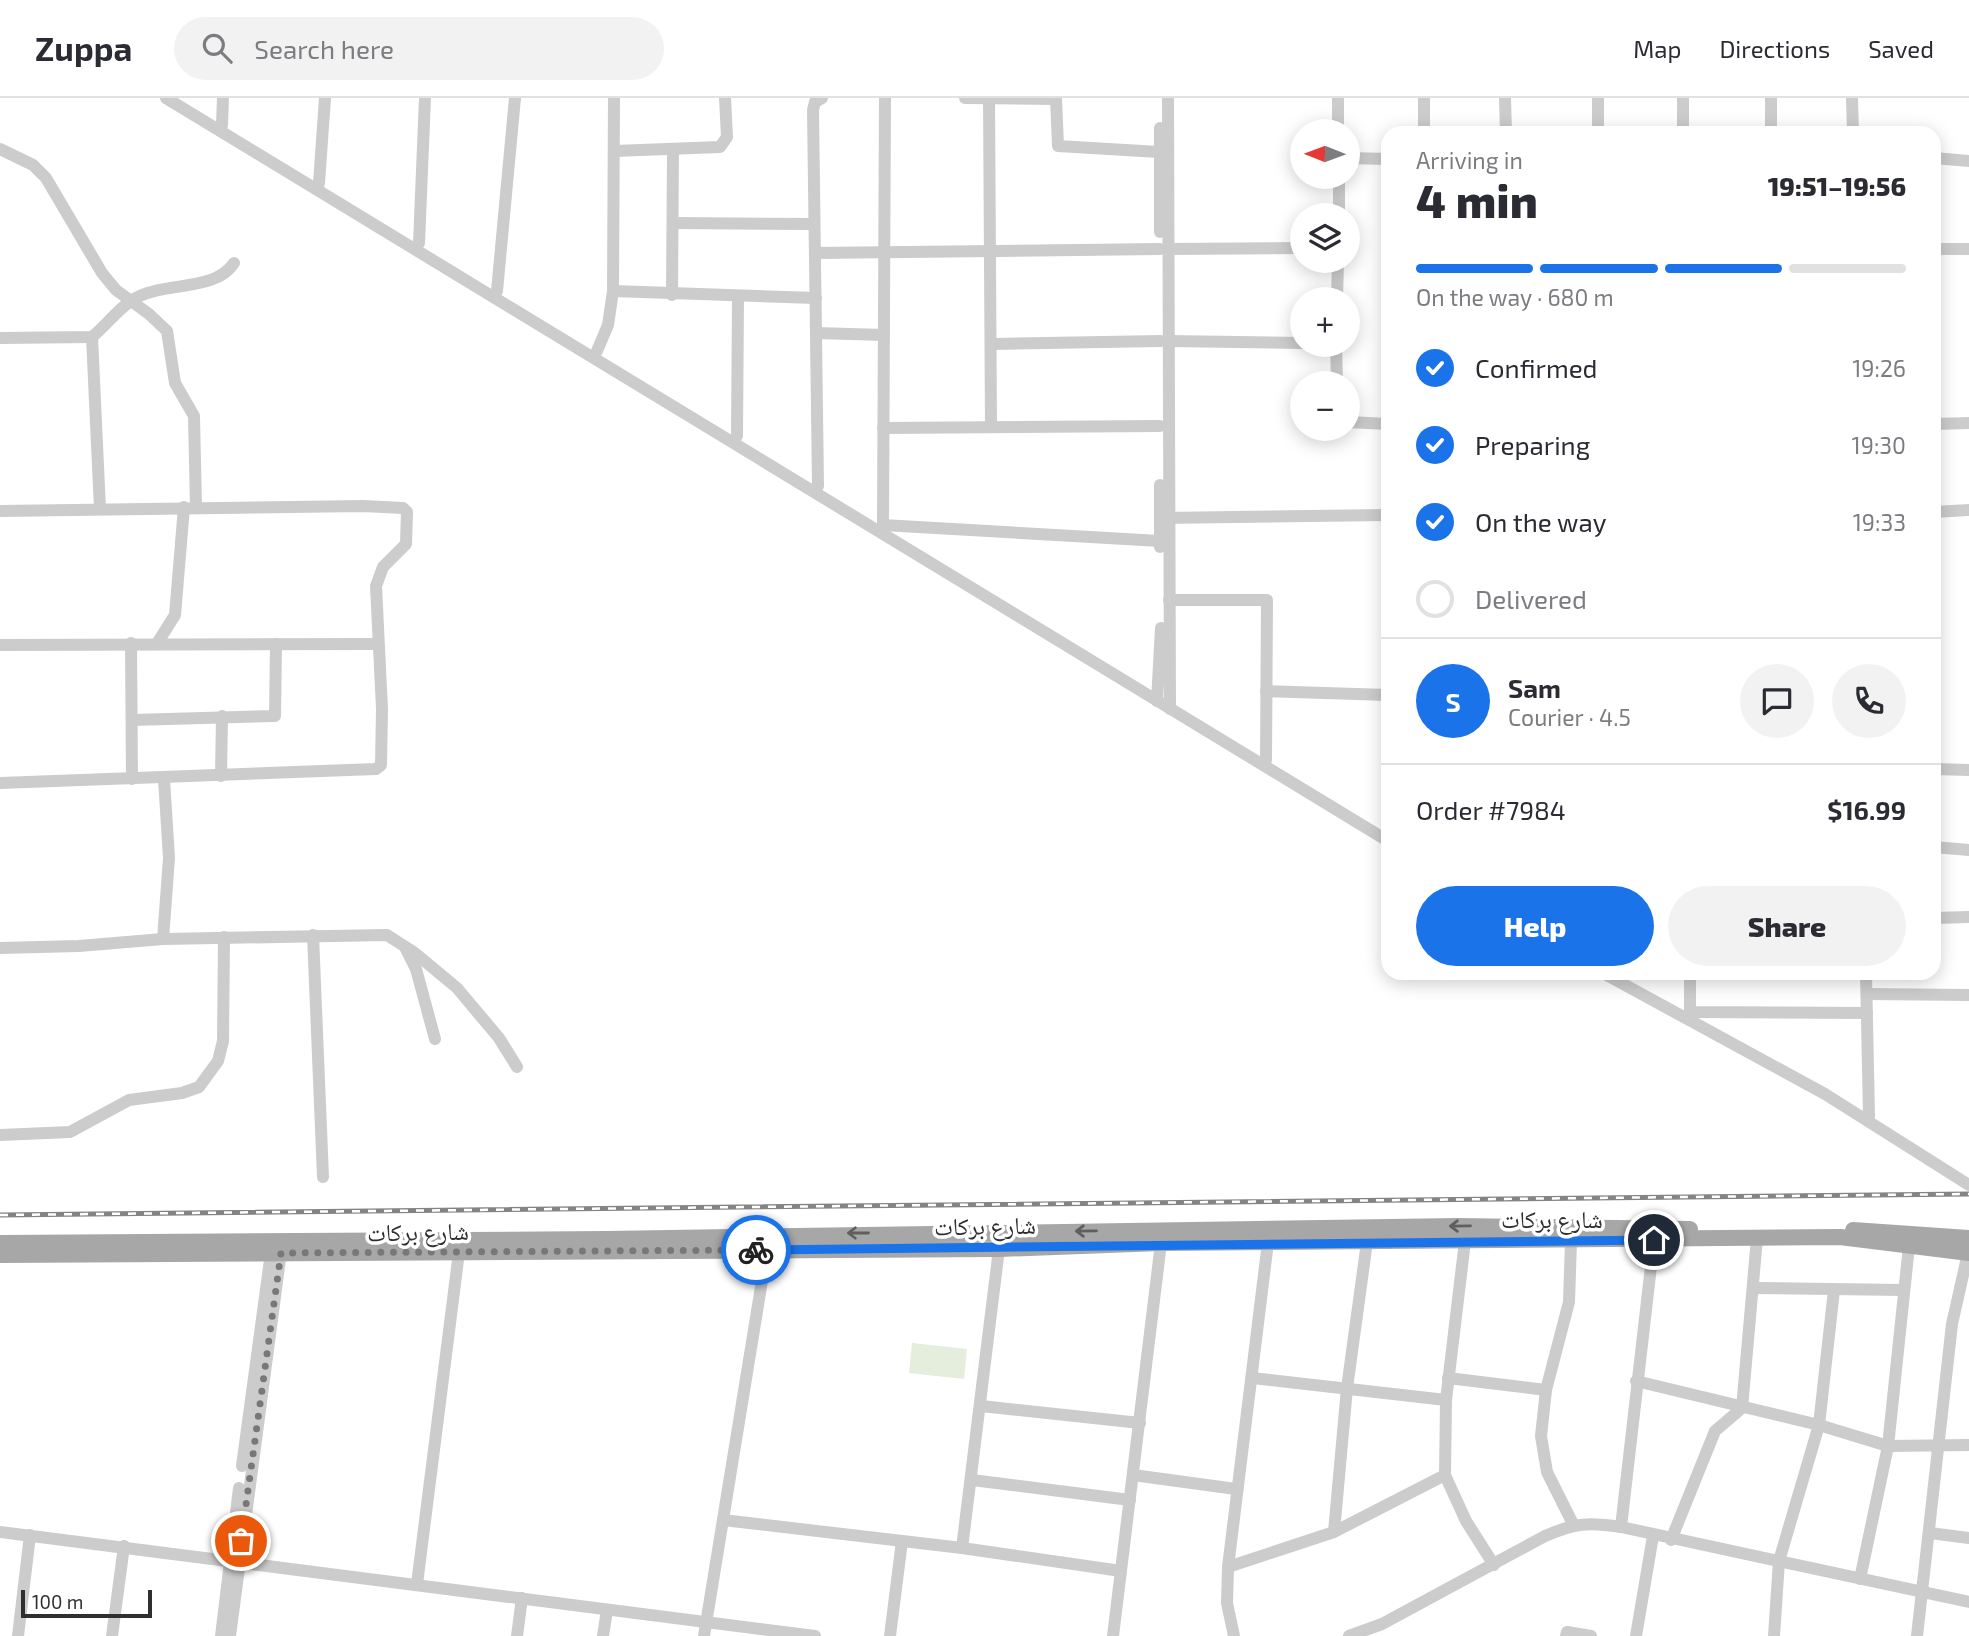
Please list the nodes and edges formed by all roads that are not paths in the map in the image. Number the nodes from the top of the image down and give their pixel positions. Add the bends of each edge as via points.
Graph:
1 (166, 98) edge
2 (177, 98) edge
3 (223, 98) edge
4 (325, 98) edge
5 (425, 98) edge
6 (515, 98) edge
7 (614, 98) edge
8 (725, 98) edge
9 (822, 98) edge
10 (885, 98) edge
11 (965, 98) edge
12 (989, 98) edge
13 (1056, 98) edge
14 (1160, 98) edge
15 (1168, 98) edge
16 (1338, 98) edge
17 (1424, 98) edge
18 (1505, 98) edge
19 (1598, 98) edge
20 (1683, 98) edge
21 (1771, 98) edge
22 (1853, 98) edge
23 (1338, 119) edge
24 (222, 125) junction
25 (1424, 126) edge
26 (1507, 126) edge
27 (1598, 126) edge
28 (1683, 126) edge
29 (1772, 126) edge
30 (1853, 126) edge
31 (0, 149) edge
32 (673, 149) junction
33 (614, 150) junction
34 (1159, 152) junction
35 (1360, 158) edge
36 (1381, 159) edge
37 (1941, 159) edge
38 (1969, 161) edge
39 (319, 183) junction
40 (674, 223) junction
41 (814, 224) junction
42 (419, 243) junction
43 (1290, 248) edge
44 (1164, 249) junction
45 (1941, 249) edge
46 (1969, 249) edge
47 (884, 252) junction
48 (814, 253) junction
49 (992, 253) junction
50 (234, 263) dead end
51 (497, 291) junction
52 (613, 291) junction
53 (672, 295) junction
54 (738, 297) junction
55 (816, 298) junction
56 (129, 302) junction
57 (534, 318) junction
58 (816, 333) junction
59 (884, 335) junction
60 (92, 337) junction
61 (0, 338) edge
62 (1165, 341) junction
63 (1290, 343) edge
64 (992, 344) junction
65 (597, 351) junction
66 (1360, 423) edge
67 (1969, 423) edge
68 (1381, 424) edge
69 (1941, 424) edge
70 (991, 426) junction
71 (1160, 426) junction
72 (883, 428) junction
73 (737, 436) junction
74 (818, 486) junction
75 (190, 507) junction
76 (100, 509) junction
77 (1969, 510) edge
78 (0, 511) edge
79 (1941, 512) edge
80 (1381, 514) edge
81 (1164, 517) junction
82 (883, 525) junction
83 (1160, 541) junction
84 (1168, 600) junction
85 (158, 642) junction
86 (131, 643) junction
87 (276, 644) junction
88 (377, 644) junction
89 (0, 645) edge
90 (1266, 691) junction
91 (1381, 695) edge
92 (1164, 701) junction
93 (222, 716) junction
94 (132, 720) junction
95 (1266, 760) junction
96 (1941, 769) edge
97 (1969, 770) edge
98 (222, 776) junction
99 (132, 779) junction
100 (164, 779) junction
101 (0, 783) edge
102 (1381, 829) edge
103 (1381, 837) edge
104 (1941, 848) edge
105 (1969, 850) edge
106 (1941, 918) edge
107 (1969, 918) edge
108 (313, 935) junction
109 (224, 937) junction
110 (163, 939) junction
111 (404, 946) junction
112 (0, 948) edge
113 (1617, 980) edge
114 (1631, 980) edge
115 (1690, 980) edge
116 (1866, 980) edge
117 (1867, 994) junction
118 (1969, 995) edge
119 (1690, 1012) junction
120 (1867, 1013) junction
121 (1723, 1034) junction
122 (435, 1039) dead end
123 (517, 1067) dead end
124 (1869, 1116) junction
125 (0, 1135) edge
126 (323, 1177) dead end
127 (1969, 1177) edge
128 (1969, 1185) edge
129 (1269, 1236) junction
130 (1757, 1238) junction
131 (1654, 1240) junction
132 (1465, 1241) junction
133 (1571, 1241) junction
134 (1367, 1242) junction
135 (0, 1243) edge
136 (1161, 1243) junction
137 (1909, 1246) junction
138 (277, 1247) junction
139 (1969, 1248) edge
140 (999, 1249) junction
141 (767, 1250) junction
142 (459, 1252) junction
143 (0, 1255) edge
144 (1752, 1288) junction
145 (1835, 1290) junction
146 (1902, 1290) junction
147 (1253, 1378) junction
148 (1448, 1378) junction
149 (1636, 1381) junction
150 (1347, 1388) junction
151 (1546, 1390) junction
152 (1446, 1400) junction
153 (981, 1406) junction
154 (1742, 1408) junction
155 (1140, 1423) junction
156 (1819, 1425) junction
157 (1941, 1445) junction
158 (1969, 1445) edge
159 (1888, 1446) junction
160 (1133, 1475) junction
161 (1445, 1475) junction
162 (972, 1480) junction
163 (1236, 1489) junction
164 (1130, 1500) junction
165 (723, 1520) junction
166 (1573, 1524) junction
167 (1621, 1527) junction
168 (0, 1532) edge
169 (1334, 1532) junction
170 (1930, 1533) junction
171 (30, 1535) junction
172 (1653, 1536) junction
173 (1969, 1538) edge
174 (1671, 1540) junction
175 (902, 1541) junction
176 (124, 1546) junction
177 (962, 1548) junction
178 (234, 1559) junction
179 (1779, 1561) junction
180 (1494, 1565) junction
181 (1227, 1567) junction
182 (1121, 1571) junction
183 (1860, 1579) junction
184 (417, 1584) junction
185 (1922, 1594) junction
186 (522, 1598) junction
187 (1969, 1602) edge
188 (607, 1610) junction
189 (706, 1621) junction
190 (1381, 1630) edge
191 (18, 1636) edge
192 (112, 1636) edge
193 (221, 1636) edge
194 (230, 1636) edge
195 (517, 1636) edge
196 (603, 1636) edge
197 (704, 1636) edge
198 (810, 1636) edge
199 (890, 1636) edge
200 (1113, 1636) edge
201 (1234, 1636) edge
202 (1349, 1636) edge
203 (1566, 1636) edge
204 (1591, 1636) edge
205 (1636, 1636) edge
206 (1774, 1636) edge
207 (1917, 1636) edge

1 - 57 street
2 - 24 street
3 - 24 street
4 - 39 street
5 - 42 street
6 - 51 street
7 - 33 street
8 - 32 street via 724,144
9 - 41 street via 813,110
10 - 47 street
11 - 12 street
12 - 13 street
12 - 49 street
13 - 34 street via 1058,146
14 - 34 street
15 - 44 street
16 - 23 street
17 - 25 street
18 - 26 street
19 - 27 street
20 - 28 street
21 - 29 street
22 - 30 street
24 - 39 street
31 - 56 street via 33,165 46,178 102,273
32 - 33 street
32 - 40 street
33 - 52 street
34 - 44 street
35 - 36 street
37 - 38 street
39 - 42 street
40 - 41 street
40 - 53 street
41 - 48 street
42 - 51 street
43 - 44 street
44 - 49 street
44 - 62 street
45 - 46 street
47 - 48 street
47 - 49 street
47 - 59 street
48 - 55 street
49 - 64 street
50 - 56 street via 217,278 158,289
51 - 57 street
52 - 53 street
52 - 65 street via 608,325
53 - 54 street
54 - 55 street
54 - 73 street
55 - 58 street
56 - 60 street
56 - 75 street via 167,331 175,383 194,416
57 - 65 street
57 - 92 street
58 - 59 street
58 - 74 street
59 - 72 street
60 - 61 street
60 - 76 street
62 - 63 street
62 - 64 street
62 - 71 street
62 - 81 street
64 - 70 street
65 - 73 street
66 - 68 street
67 - 69 street
70 - 71 street
70 - 72 street
71 - 81 street
72 - 82 street
73 - 74 street
74 - 82 street
75 - 76 street
75 - 85 street via 175,615
75 - 88 street via 406,509 406,544 378,575
76 - 78 street
77 - 79 street
80 - 81 street
81 - 83 street
81 - 84 street
82 - 83 street
82 - 92 street
83 - 92 street
84 - 90 street via 1267,600
84 - 92 street
85 - 86 street
85 - 87 street
86 - 89 street
86 - 94 street
87 - 88 street
87 - 93 street via 275,716
88 - 98 street via 381,765 376,769
90 - 91 street
90 - 95 street
92 - 95 street
92 - 103 street
93 - 94 street
93 - 98 street
94 - 99 street
95 - 102 street
96 - 97 street
98 - 100 street
99 - 100 street
99 - 101 street
100 - 110 street via 169,858
104 - 105 street
106 - 107 street
108 - 109 street
108 - 111 street via 376,933
108 - 126 street
109 - 110 street
109 - 125 street via 223,1041 218,1061 199,1087 130,1100 70,1132
110 - 112 street
111 - 122 street via 416,969
111 - 123 street via 457,989
113 - 121 street
114 - 119 street
115 - 119 street
116 - 117 street
117 - 118 street
117 - 120 street
119 - 120 street
119 - 121 street
120 - 124 street
121 - 124 street via 1821,1083
121 - 128 street
124 - 127 street
129 - 134 main road, شارع بركات
129 - 136 main road, شارع بركات
129 -> 138 main road, شارع بركات
139 -> 129 main road, شارع بركات via 1898,1231 1758,1228 1470,1226
129 - 147 street
130 - 131 main road, شارع بركات
130 - 137 main road, شارع بركات via 1840,1237
130 - 144 street
131 - 133 main road, شارع بركات
131 - 149 street
132 - 133 main road, شارع بركات
132 - 134 main road, شارع بركات
132 - 148 street
133 - 151 street via 1569,1302
134 - 150 street
135 - 138 main road, شارع بركات
136 - 140 main road, شارع بركات
136 - 155 street
137 - 139 main road, شارع بركات
137 - 146 street
138 - 142 main road, شارع بركات
138 - 143 main road, شارع بركات
138 - 178 street
139 - 157 street via 1952,1324
140 - 141 main road, شارع بركات
140 - 153 street
141 - 142 main road, شارع بركات
141 - 165 street
142 - 184 street
144 - 145 street
144 - 154 street
145 - 146 street
145 - 156 street
146 - 159 street
147 - 150 street
147 - 163 street
148 - 151 street
148 - 152 street
149 - 154 street
149 - 167 street
150 - 152 street
150 - 169 street
151 - 166 street via 1542,1454
152 - 161 street
153 - 155 street
153 - 162 street
154 - 156 street
154 - 174 street via 1715,1431
155 - 160 street
156 - 159 street
156 - 179 street
157 - 158 street
157 - 159 street
157 - 170 street
159 - 183 street
160 - 163 street
160 - 164 street
161 - 169 street
161 - 180 street via 1466,1521
162 - 164 street
162 - 177 street
163 - 181 street
164 - 182 street
165 - 175 street
165 - 189 street
166 - 167 street
166 - 180 street
167 - 172 street
168 - 171 street
169 - 181 street
170 - 173 street
170 - 185 street
171 - 176 street
171 - 191 street
172 - 174 street
172 - 205 street
174 - 179 street
175 - 177 street
175 - 199 street
176 - 178 street
176 - 192 street
177 - 182 street
178 - 184 street
178 - 193 street
178 - 194 street
179 - 183 street
179 - 206 street
180 - 190 street
181 - 201 street via 1227,1603
182 - 200 street
183 - 185 street
184 - 186 street
185 - 187 street
185 - 207 street
186 - 188 street
186 - 195 street
188 - 189 street
188 - 196 street
189 - 197 street
189 - 198 street
190 - 202 street
203 - 204 street via 1567,1632

